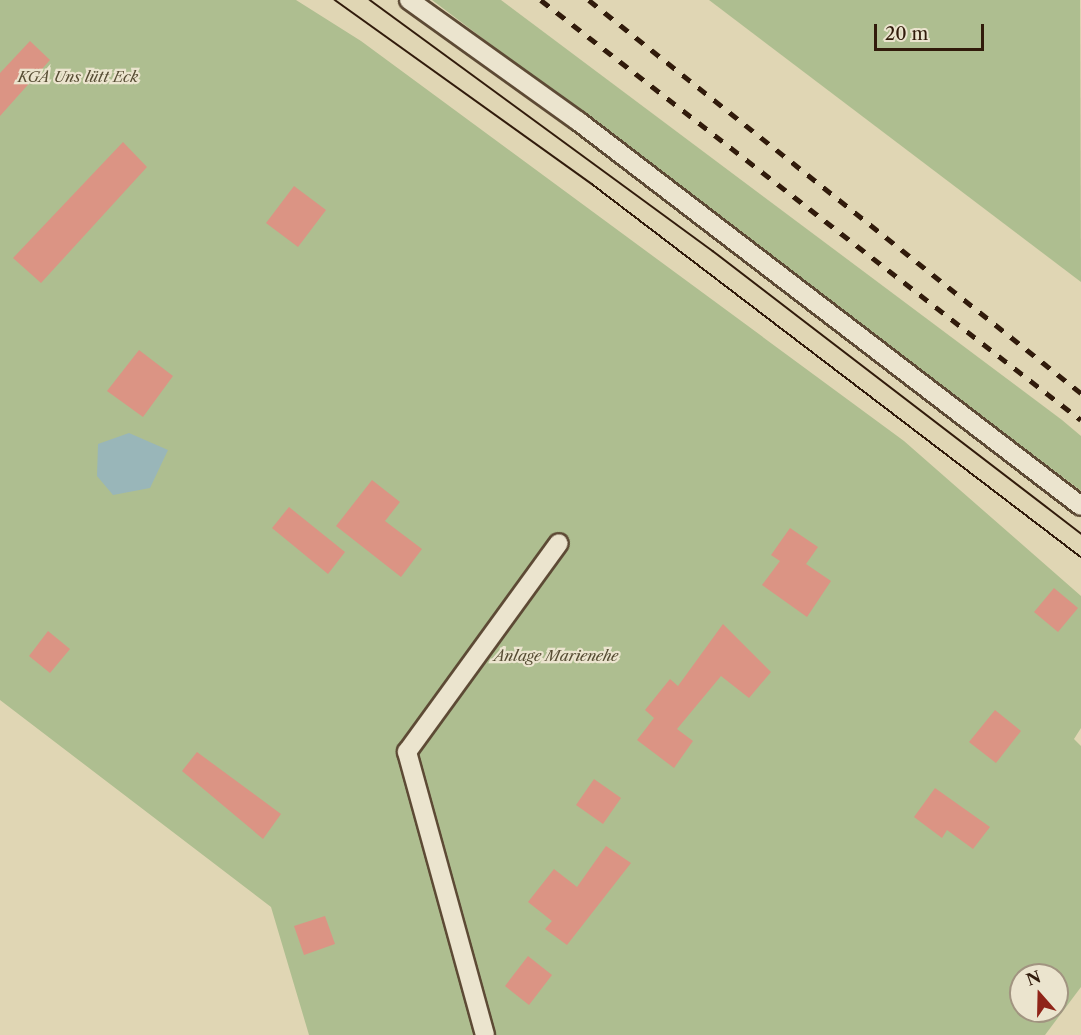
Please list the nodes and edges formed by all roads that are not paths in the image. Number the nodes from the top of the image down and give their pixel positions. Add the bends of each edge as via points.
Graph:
1 (410, 0) edge
2 (1081, 506) edge
3 (559, 543) dead end
4 (485, 1035) edge

1 - 2 lane via 579,121
3 - 4 lane via 407,752

